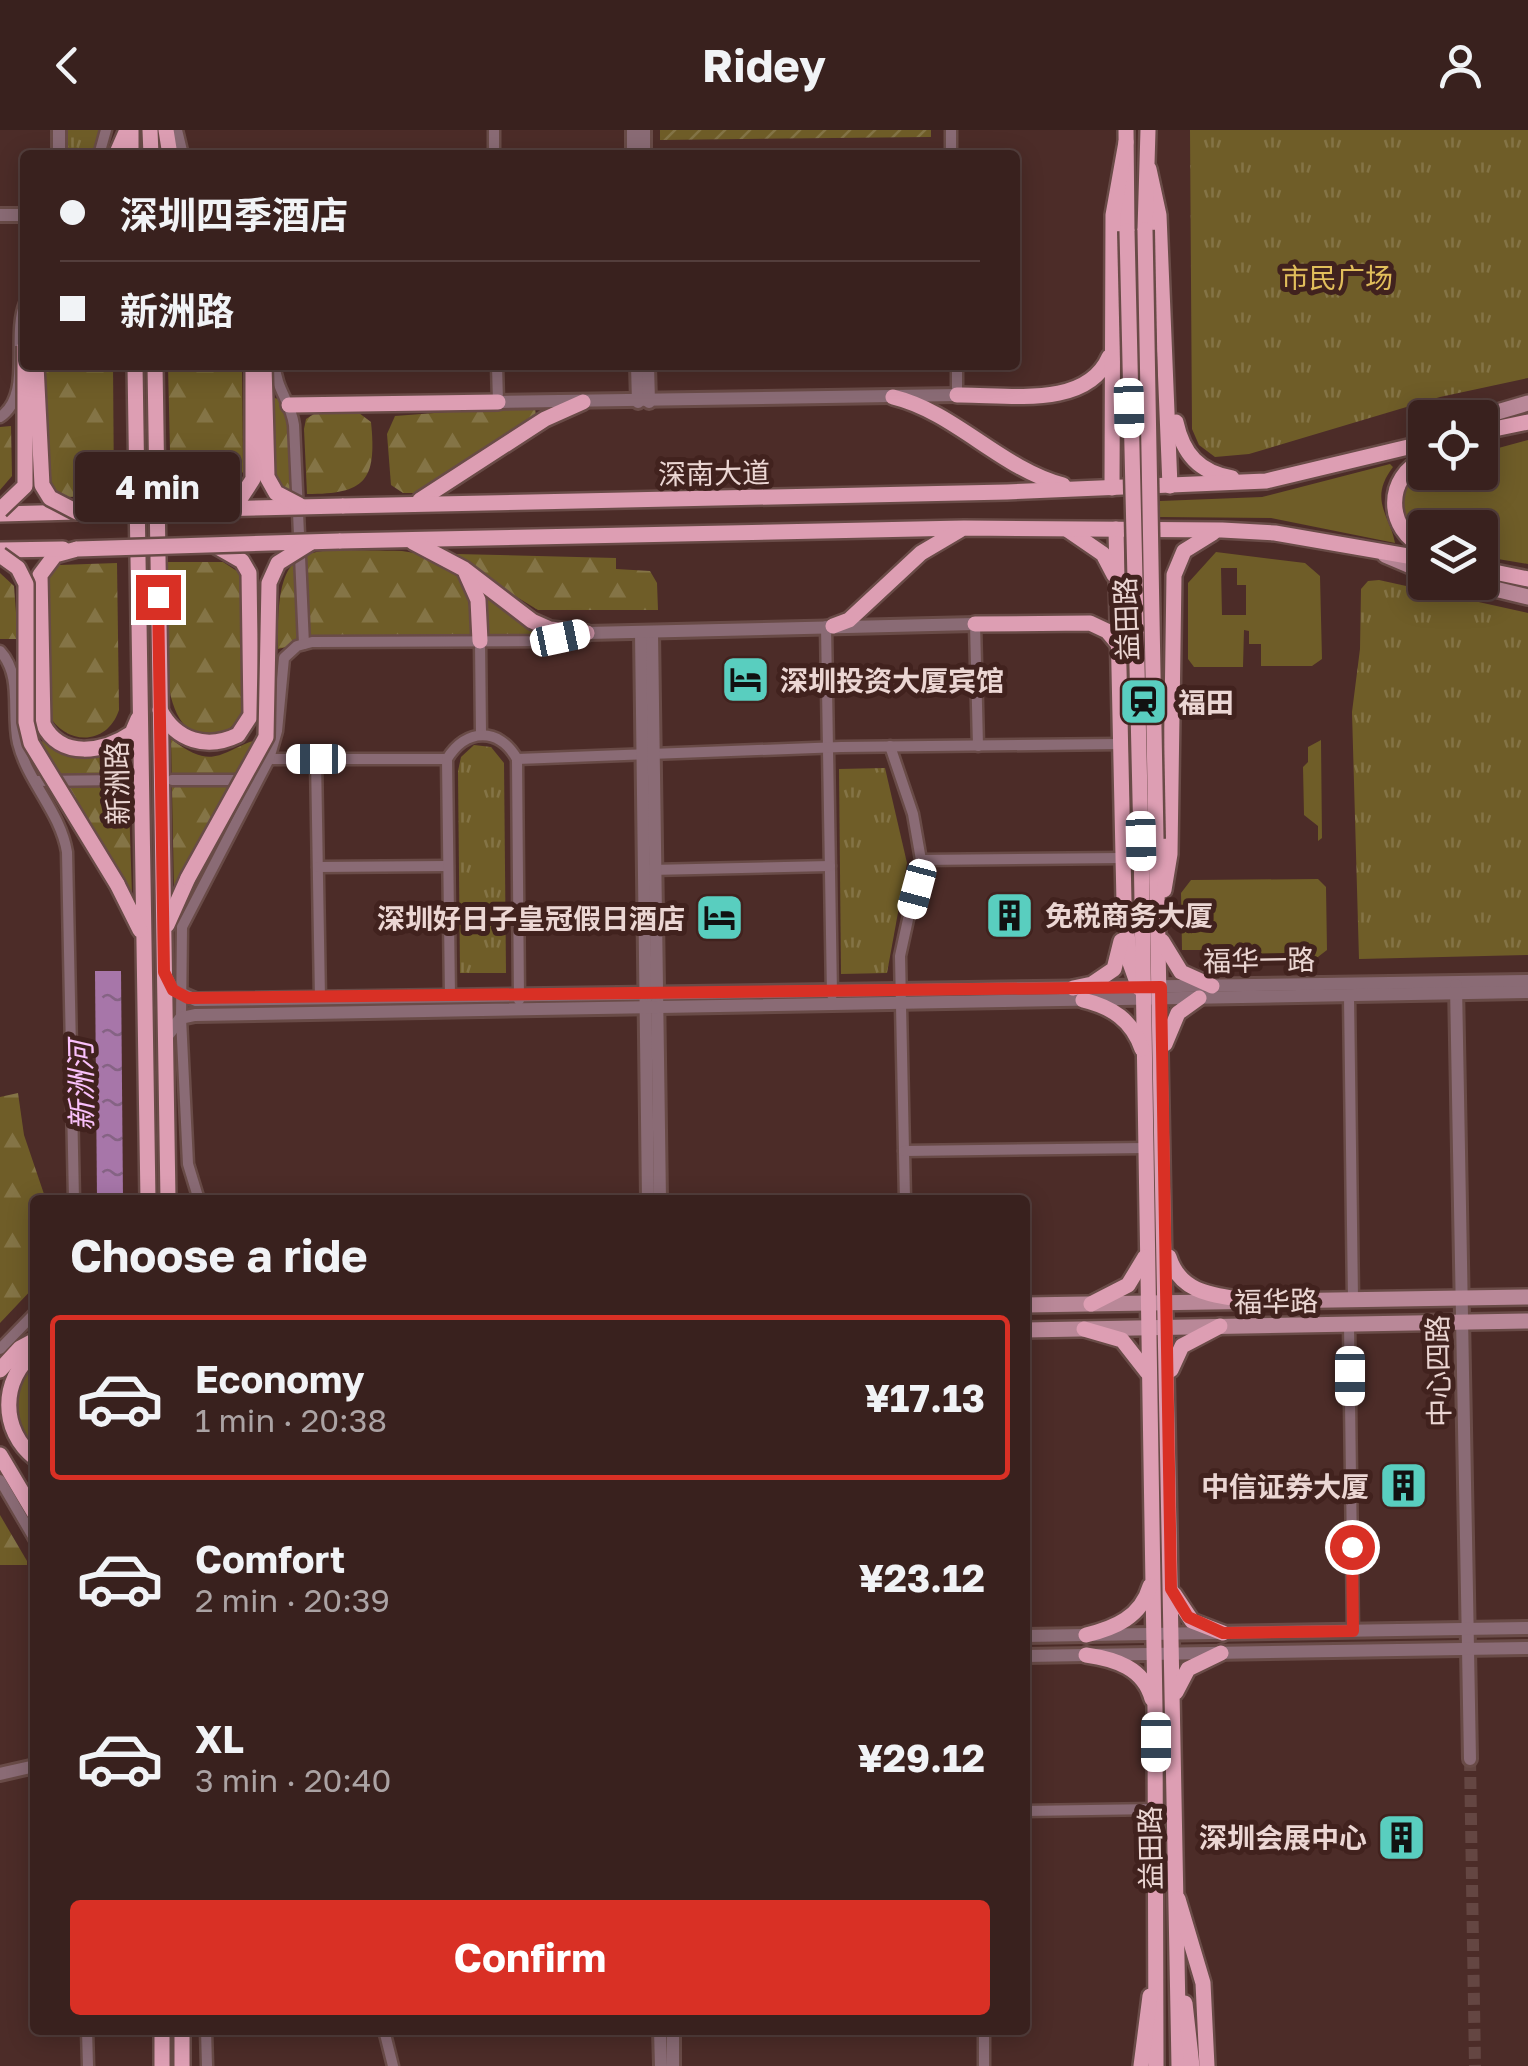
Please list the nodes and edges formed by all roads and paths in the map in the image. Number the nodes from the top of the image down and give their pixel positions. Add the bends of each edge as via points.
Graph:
1 (1150, 135) edge
2 (1126, 136) edge
3 (1148, 169) junction
4 (20, 324) edge
5 (1112, 344) junction
6 (25, 370) edge
7 (36, 370) edge
8 (134, 370) edge
9 (156, 370) edge
10 (253, 370) edge
11 (264, 370) edge
12 (275, 370) edge
13 (497, 370) edge
14 (638, 370) edge
15 (647, 370) edge
16 (956, 370) edge
17 (1169, 390) junction
18 (957, 395) junction
19 (893, 397) junction
20 (498, 402) junction
21 (583, 402) junction
22 (643, 402) junction
23 (1528, 403) edge
24 (290, 406) junction
25 (1498, 412) edge
26 (0, 417) edge
27 (1523, 423) edge
28 (1498, 428) edge
29 (1498, 435) edge
30 (1408, 445) edge
31 (1408, 472) edge
32 (1266, 481) junction
33 (1170, 486) junction
34 (1112, 488) junction
35 (1076, 489) junction
36 (408, 505) junction
37 (303, 507) junction
38 (226, 508) junction
39 (0, 512) edge
40 (78, 512) junction
41 (964, 528) junction
42 (1064, 528) junction
43 (1116, 529) junction
44 (1222, 530) junction
45 (1408, 535) edge
46 (405, 539) junction
47 (310, 542) junction
48 (214, 546) junction
49 (77, 548) junction
50 (1377, 551) junction
51 (0, 552) edge
52 (1408, 556) edge
53 (1408, 565) edge
54 (464, 569) junction
55 (1498, 573) edge
56 (1528, 579) edge
57 (1117, 584) junction
58 (1498, 590) edge
59 (1528, 597) edge
60 (975, 624) junction
61 (830, 626) junction
62 (647, 632) junction
63 (588, 633) junction
64 (480, 642) junction
65 (304, 644) junction
66 (1119, 646) junction
67 (0, 651) edge
68 (160, 709) junction
69 (140, 710) junction
70 (480, 734) junction
71 (1121, 744) junction
72 (890, 746) junction
73 (978, 746) junction
74 (828, 748) junction
75 (648, 756) junction
76 (316, 759) junction
77 (447, 759) junction
78 (517, 759) junction
79 (269, 760) junction
80 (123, 780) tunnel mouth
81 (172, 780) tunnel mouth
82 (259, 780) junction
83 (35, 781) junction
84 (1148, 840) junction
85 (1123, 858) junction
86 (920, 860) junction
87 (448, 866) junction
88 (830, 866) junction
89 (1141, 866) junction
90 (318, 868) junction
91 (649, 870) junction
92 (1160, 908) junction
93 (1128, 912) junction
94 (1160, 938) junction
95 (164, 943) junction
96 (144, 944) junction
97 (164, 972) junction
98 (1528, 981) edge
99 (1212, 986) junction
100 (1456, 988) junction
101 (1142, 991) junction
102 (1528, 992) edge
103 (1161, 993) junction
104 (1078, 994) junction
105 (180, 995) junction
106 (1349, 996) junction
107 (450, 997) junction
108 (902, 997) junction
109 (320, 998) junction
110 (833, 998) junction
111 (1199, 998) junction
112 (651, 1001) junction
113 (519, 1003) junction
114 (180, 1018) junction
115 (165, 1039) junction
116 (1162, 1053) junction
117 (1144, 1054) junction
118 (1146, 1148) junction
119 (904, 1150) junction
120 (74, 1195) edge
121 (148, 1195) edge
122 (170, 1195) edge
123 (197, 1195) edge
124 (648, 1195) edge
125 (660, 1195) edge
126 (905, 1195) edge
127 (1165, 1246) junction
128 (1148, 1248) junction
129 (1528, 1297) edge
130 (1462, 1298) junction
131 (1353, 1300) junction
132 (1251, 1301) junction
133 (1166, 1302) junction
134 (1148, 1303) junction
135 (1091, 1304) junction
136 (1030, 1305) edge
137 (30, 1318) edge
138 (1528, 1321) edge
139 (1462, 1322) junction
140 (1349, 1324) junction
141 (1220, 1326) junction
142 (1149, 1328) junction
143 (1166, 1328) junction
144 (1084, 1329) junction
145 (1030, 1330) edge
146 (30, 1344) edge
147 (4, 1345) edge
148 (30, 1357) edge
149 (0, 1370) edge
150 (1167, 1383) junction
151 (1150, 1384) junction
152 (30, 1453) edge
153 (0, 1455) edge
154 (0, 1480) edge
155 (30, 1506) edge
156 (30, 1531) edge
157 (1153, 1578) junction
158 (1171, 1589) junction
159 (1528, 1628) edge
160 (1468, 1629) junction
161 (1353, 1631) junction
162 (1223, 1633) junction
163 (1154, 1634) junction
164 (1172, 1634) junction
165 (1086, 1635) junction
166 (1030, 1636) edge
167 (1528, 1648) edge
168 (1468, 1649) junction
169 (1222, 1653) junction
170 (1154, 1654) junction
171 (1172, 1654) junction
172 (1086, 1655) junction
173 (1030, 1656) edge
174 (1155, 1709) junction
175 (1173, 1710) junction
176 (1470, 1759) tunnel mouth
177 (30, 1763) edge
178 (30, 1764) edge
179 (0, 1766) edge
180 (0, 1774) edge
181 (1156, 1809) junction
182 (1030, 1811) edge
183 (1176, 1893) junction
184 (1156, 1984) junction
185 (87, 2035) edge
186 (162, 2035) edge
187 (162, 2035) edge
188 (182, 2035) edge
189 (183, 2035) edge
190 (206, 2035) edge
191 (385, 2035) edge
192 (660, 2035) edge
193 (673, 2035) edge
194 (984, 2035) edge
195 (1185, 2040) junction
196 (88, 2066) edge
197 (154, 2066) edge
198 (162, 2066) edge
199 (182, 2066) edge
200 (192, 2066) edge
201 (206, 2066) edge
202 (393, 2066) edge
203 (661, 2066) edge
204 (673, 2066) edge
205 (984, 2066) edge
206 (1140, 2066) edge
207 (1156, 2066) edge
208 (1179, 2066) edge
209 (1192, 2066) edge
210 (1207, 2066) edge

1 - 3 main road, 益田路
2 - 5 main road via 1114,194
2 - 84 main road, 益田路, bridge
3 - 17 main road via 1160,215
3 - 84 main road, 益田路, bridge
4 - 26 street via 16,395
5 - 18 main road via 1100,374 1074,391
5 - 34 main road
6 - 39 main road, bridge via 25,486
7 - 40 main road, bridge via 42,485 50,498
8 - 69 main road, 新洲路
9 - 68 main road, 新洲路
10 - 38 main road, bridge via 253,479
11 - 37 main road, bridge via 267,476 276,493
12 - 24 street
13 - 20 street
14 - 22 street
15 - 22 street
16 - 18 street
17 - 32 main road via 1181,443 1196,464 1228,478
17 - 33 main road
18 - 19 street
19 - 22 street
19 - 35 main road via 923,406 1016,467
20 - 21 street
20 - 24 main road
21 - 22 street
21 - 36 main road
23 - 25 main road
24 - 65 street
27 - 28 main road
27 - 29 main road
30 - 32 main road, 深南大道
31 - 45 main road via 1394,501
32 - 33 main road, 深南大道
33 - 34 main road, 深南大道
34 - 35 main road, 深南大道
35 - 36 main road, 深南大道
36 - 37 main road, 深南大道, bridge
37 - 38 main road, 深南大道, bridge
38 - 40 main road, 深南大道, bridge
39 - 40 main road, 深南大道
41 - 42 main road
41 - 46 main road
41 - 61 main road via 921,554 853,617
42 - 43 main road
42 - 57 main road via 1103,554
43 - 44 main road
43 - 57 main road
44 - 50 main road
44 - 92 main road via 1190,545 1174,575 1170,854
46 - 47 main road, bridge
46 - 54 main road
47 - 48 main road, bridge
47 - 95 main road, bridge via 278,563 269,583 266,737 170,912
48 - 49 main road, bridge
48 - 68 main road via 242,560 249,572 253,706 238,734 213,743 176,732
49 - 51 main road
49 - 69 main road via 44,566 38,603 43,724 56,741 80,750 132,733
50 - 52 main road
50 - 53 main road
51 - 96 main road, bridge via 26,584 31,743 117,884
54 - 63 main road via 532,621
54 - 64 main road via 478,600
55 - 56 main road
57 - 66 main road
58 - 59 main road
60 - 61 street
60 - 66 main road via 1090,624 1107,630
60 - 73 street
61 - 62 street
61 - 74 street
62 - 63 street
62 - 75 street
63 - 64 street
64 - 65 street
64 - 70 street
65 - 79 street via 282,664
66 - 71 main road
67 - 83 street via 12,671 17,738
68 - 95 main road, 新洲路
69 - 96 main road, 新洲路
70 - 77 street via 461,742
70 - 78 street via 500,739
71 - 73 street
71 - 85 main road
72 - 73 street
72 - 74 street
72 - 86 street
74 - 75 street
74 - 88 street
75 - 78 street
75 - 91 street
76 - 77 street
76 - 79 street
76 - 90 street
77 - 87 street
78 - 113 street
79 - 82 street
80 - 83 street
81 - 82 street
82 - 105 street via 182,927
83 - 120 street via 58,819 67,852
84 - 89 main road, 益田路
84 - 92 main road, 益田路
85 - 86 street
85 - 93 main road
86 - 108 street via 902,943
87 - 90 street
87 - 107 street
88 - 91 street
88 - 110 street
89 - 93 main road
89 - 101 main road, 益田路
90 - 109 street
91 - 112 street
92 - 94 main road, 益田路
93 - 101 main road via 1130,963
93 - 104 main road via 1114,969
94 - 99 main road via 1182,972
94 - 103 main road, 益田路
95 - 97 main road, 新洲路
96 - 121 main road, 新洲路
97 - 105 street
97 - 115 main road, 新洲路
98 - 100 street, 福华一路
99 - 100 street, 福华一路
99 - 103 street, 福华一路
100 - 102 street, 福华一路
100 - 106 street, 福华一路
100 - 130 street, 中心四路
101 - 103 street, 福华一路
101 - 104 street, 福华一路
101 - 117 main road, 益田路
103 - 111 street, 福华一路
103 - 116 main road, 益田路
104 - 108 street, 福华一路
104 - 117 main road via 1128,1023
105 - 109 street, 福华一路
105 - 114 street
106 - 111 street, 福华一路
106 - 131 street
107 - 109 street, 福华一路
107 - 113 street, 福华一路
108 - 110 street, 福华一路
108 - 119 street
110 - 112 street, 福华一路
111 - 116 main road via 1178,1013
112 - 113 street, 福华一路
112 - 124 street
112 - 125 street
113 - 114 street, 福华一路
114 - 115 street
114 - 123 street via 188,1164
115 - 122 main road, 新洲路
116 - 127 main road, 益田路
117 - 118 main road, 益田路
118 - 119 street
118 - 128 main road, 益田路
119 - 126 street
127 - 132 main road via 1186,1285
127 - 133 main road, 益田路
128 - 134 main road, 益田路
128 - 135 main road via 1128,1284
129 - 130 main road, 福华路
130 - 131 main road, 福华路
130 - 139 street, 中心四路
131 - 132 main road, 福华路
132 - 133 main road, 福华路
133 - 134 main road, 福华路
133 - 143 main road, 益田路
134 - 135 main road, 福华路
134 - 142 main road, 益田路
135 - 136 main road, 福华路
137 - 147 street
138 - 139 main road, 福华路
139 - 140 main road, 福华路
139 - 160 street, 中心四路
140 - 141 main road, 福华路
140 - 161 street
141 - 143 main road, 福华路
141 - 150 main road via 1182,1346
142 - 143 main road, 福华路
142 - 144 main road, 福华路
142 - 151 main road, 益田路
143 - 150 main road, 益田路
144 - 145 main road, 福华路
144 - 151 main road via 1130,1346
146 - 149 main road
148 - 152 main road via 12,1376 6,1407 14,1437
150 - 158 main road, 益田路
151 - 157 main road, 益田路
153 - 155 main road
154 - 156 street
157 - 163 main road, 益田路
157 - 165 main road via 1133,1615
158 - 162 main road via 1188,1617
158 - 164 main road, 益田路
159 - 160 street
160 - 161 street
160 - 168 street, 中心四路
161 - 162 street
162 - 164 street
163 - 164 street
163 - 165 street
163 - 170 main road, 益田路
164 - 171 main road, 益田路
165 - 166 street
167 - 168 street
168 - 169 street
168 - 176 street, 中心四路
169 - 171 street
169 - 175 main road via 1188,1669
170 - 171 street
170 - 172 street
170 - 174 main road, 益田路
171 - 175 main road, 益田路
172 - 173 street
172 - 174 main road via 1130,1668 1150,1691
174 - 181 main road, 益田路
175 - 183 main road, 益田路
177 - 179 street
178 - 180 street
181 - 182 street
181 - 184 main road, 益田路
183 - 195 main road, 益田路
183 - 210 main road via 1203,1983
184 - 206 main road via 1144,2015
184 - 207 main road, 益田路
185 - 196 street
186 - 197 main road
187 - 198 main road
188 - 199 main road
189 - 200 main road
190 - 201 street
191 - 202 street
192 - 203 street
193 - 204 street
194 - 205 street
195 - 208 main road, 益田路
195 - 209 main road

